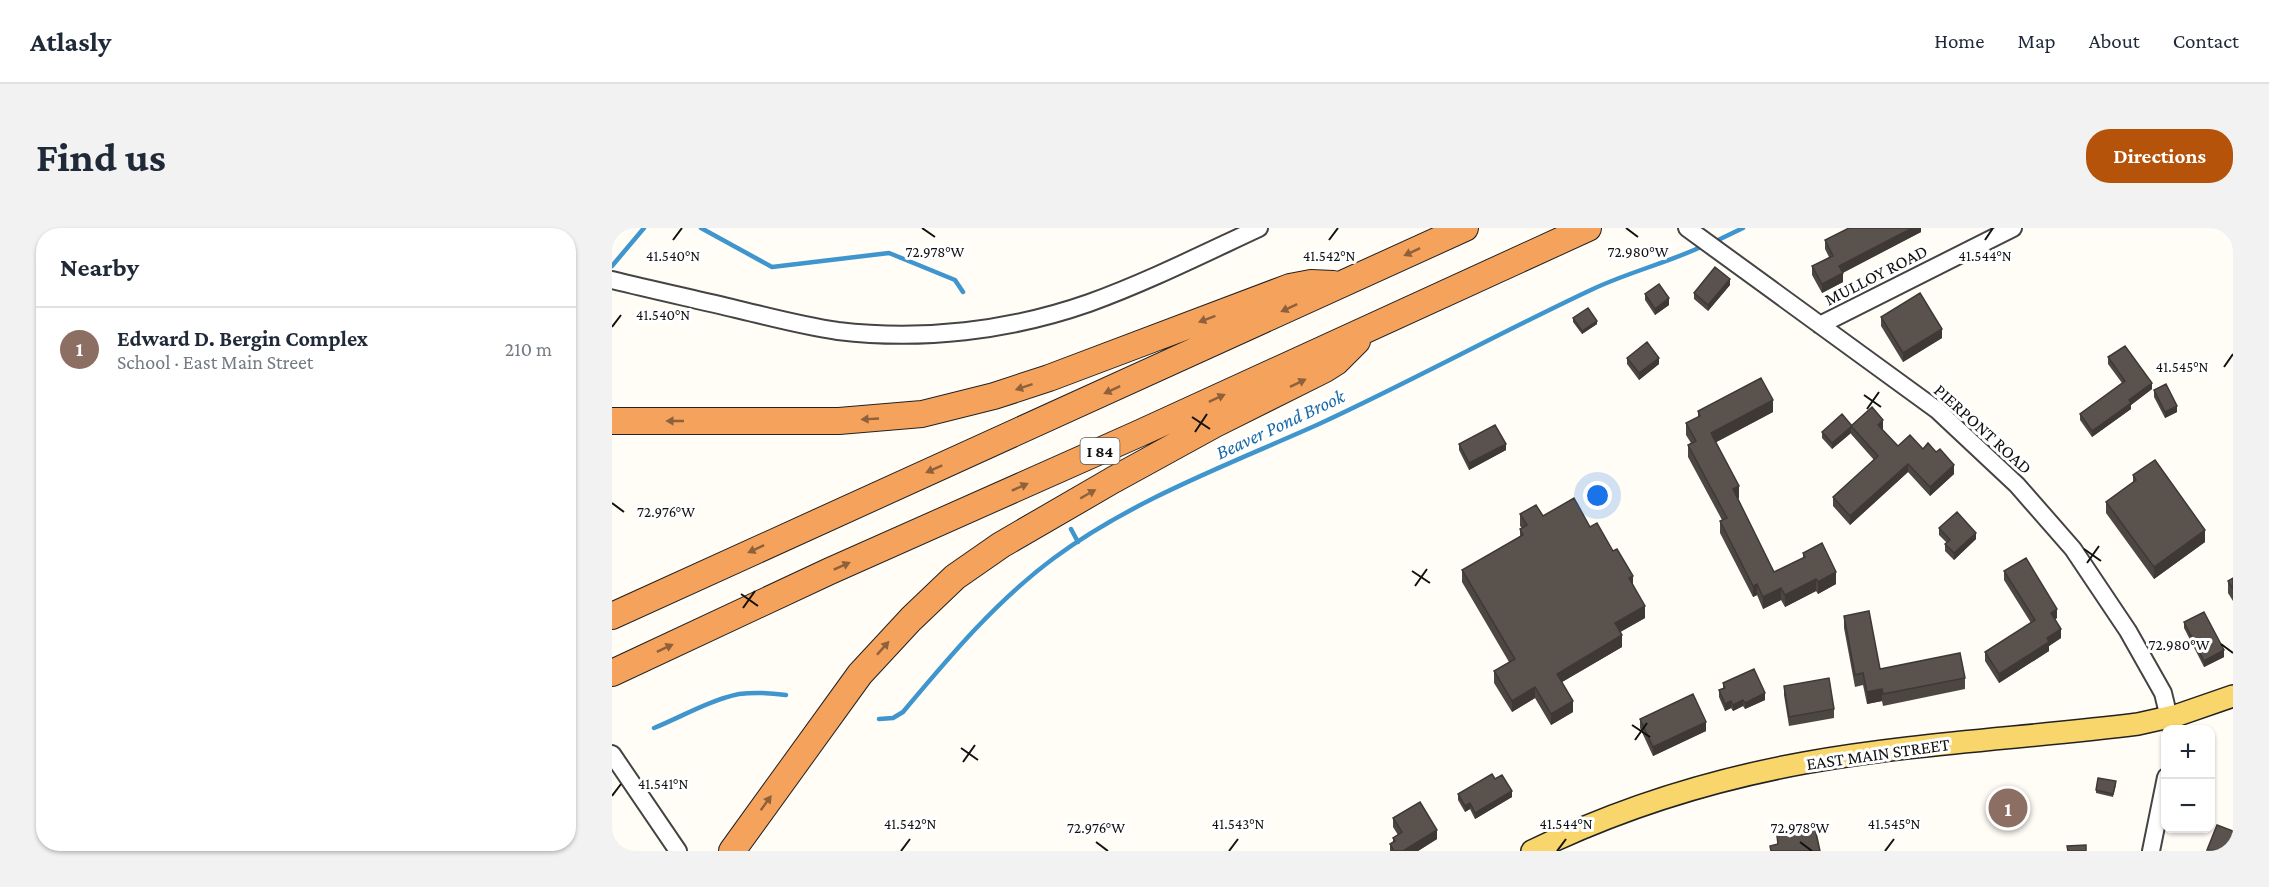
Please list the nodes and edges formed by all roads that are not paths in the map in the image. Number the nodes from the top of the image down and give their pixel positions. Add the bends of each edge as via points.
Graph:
1 (1259, 228) edge
2 (1465, 228) edge
3 (1588, 228) edge
4 (2013, 228) edge
5 (1692, 231) edge
6 (612, 280) edge
7 (1343, 284) junction
8 (1820, 325) junction
9 (1367, 329) junction
10 (612, 421) edge
11 (612, 616) edge
12 (612, 673) edge
13 (2233, 696) edge
14 (2171, 723) edge
15 (612, 754) edge
16 (2166, 779) edge
17 (678, 851) edge
18 (732, 851) edge
19 (1533, 851) edge
20 (2151, 851) edge

1 - 6 street via 1090,303 1038,318 945,333 826,329
2 -> 7 highway
3 - 9 highway, I 84
4 - 8 street, MULLOY ROAD
5 - 8 street, PIERPONT ROAD
7 -> 10 highway via 1290,287 1049,378 922,414 839,420
7 -> 11 highway
8 - 14 street, PIERPONT ROAD via 1938,410 2032,500 2079,558 2128,631 2156,678
12 -> 9 highway, I 84
18 -> 9 highway via 860,674 956,577 1001,545 1113,480 1325,369
13 - 14 main road, EAST MAIN STREET
14 - 19 main road, EAST MAIN STREET via 1886,751 1779,768 1667,798
15 - 17 street
16 - 20 street

